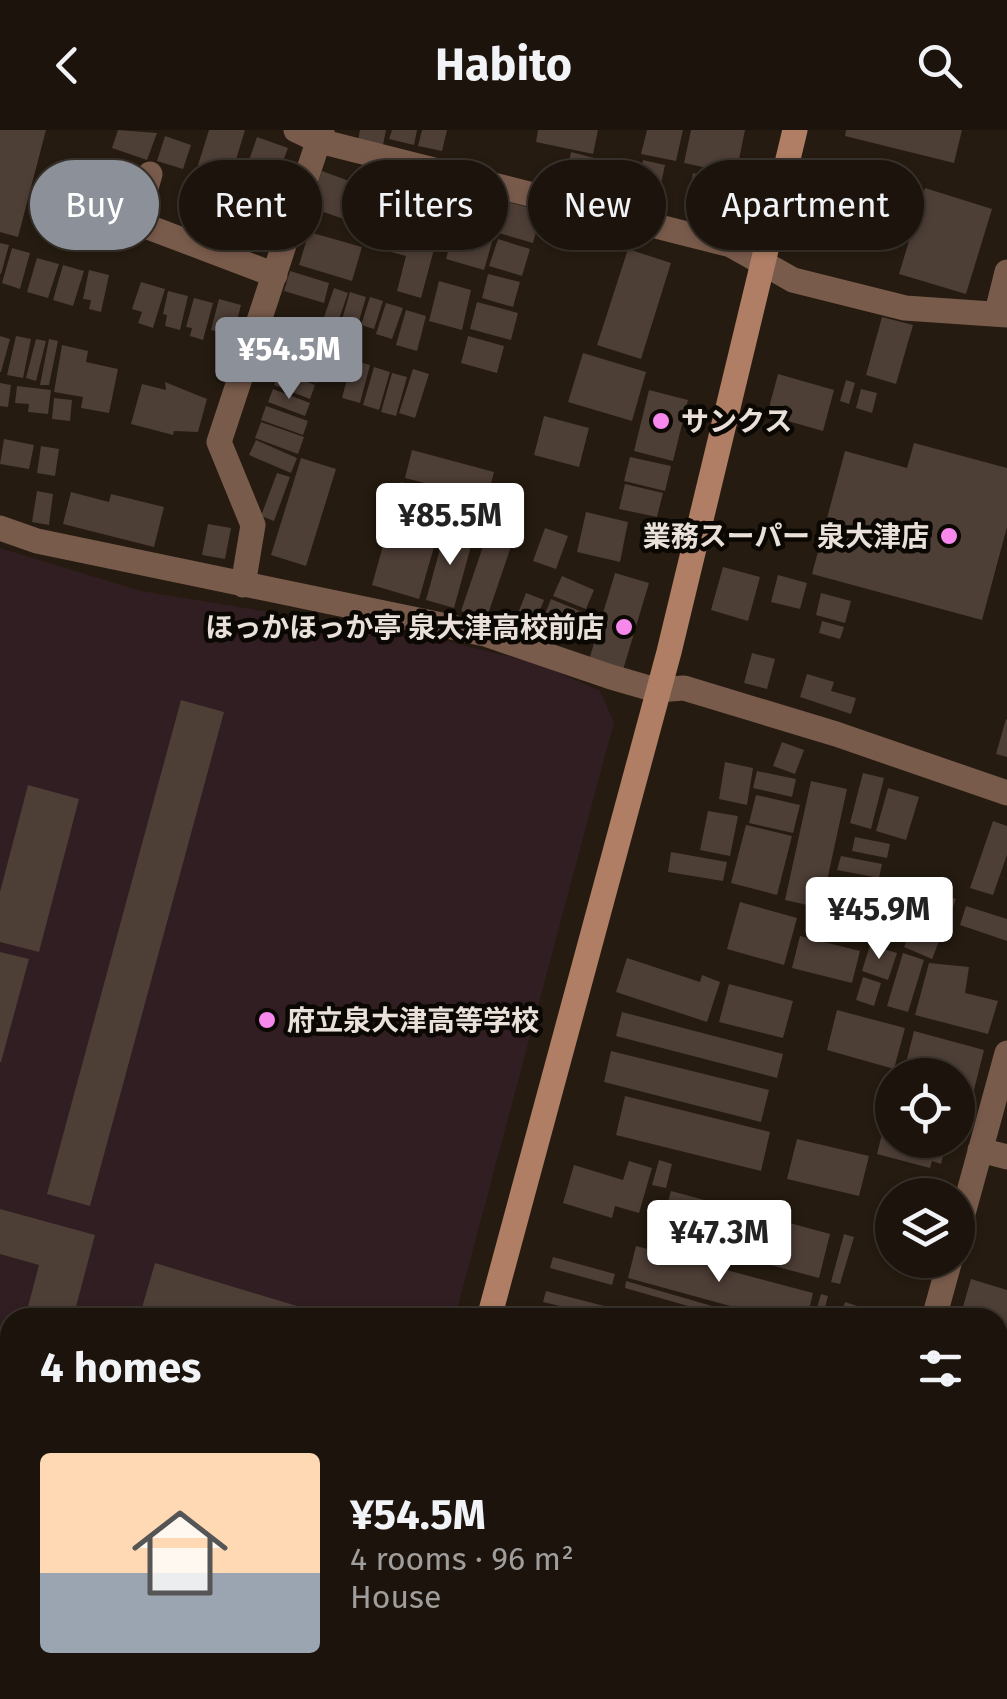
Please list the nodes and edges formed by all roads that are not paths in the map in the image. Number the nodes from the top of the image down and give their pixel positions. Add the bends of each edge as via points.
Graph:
1 (795, 130) edge
2 (312, 134) edge
3 (159, 231) edge
4 (762, 262) junction
5 (1007, 272) edge
6 (274, 275) junction
7 (1002, 314) edge
8 (0, 528) edge
9 (243, 585) junction
10 (656, 690) junction
11 (1007, 793) edge
12 (1007, 1053) edge
13 (980, 1150) junction
14 (1007, 1158) edge
15 (972, 1178) edge
16 (945, 1278) edge
17 (493, 1308) edge
18 (937, 1308) edge

1 - 4 street
2 - 4 street via 732,245
2 - 6 street
3 - 6 street
4 - 7 street via 793,280 905,308
4 - 10 street
5 - 7 street
6 - 9 street via 219,442 253,524
8 - 9 street
9 - 10 street via 469,630
10 - 11 street via 684,688
10 - 17 street
12 - 13 street
13 - 14 street
13 - 15 street
16 - 18 street

